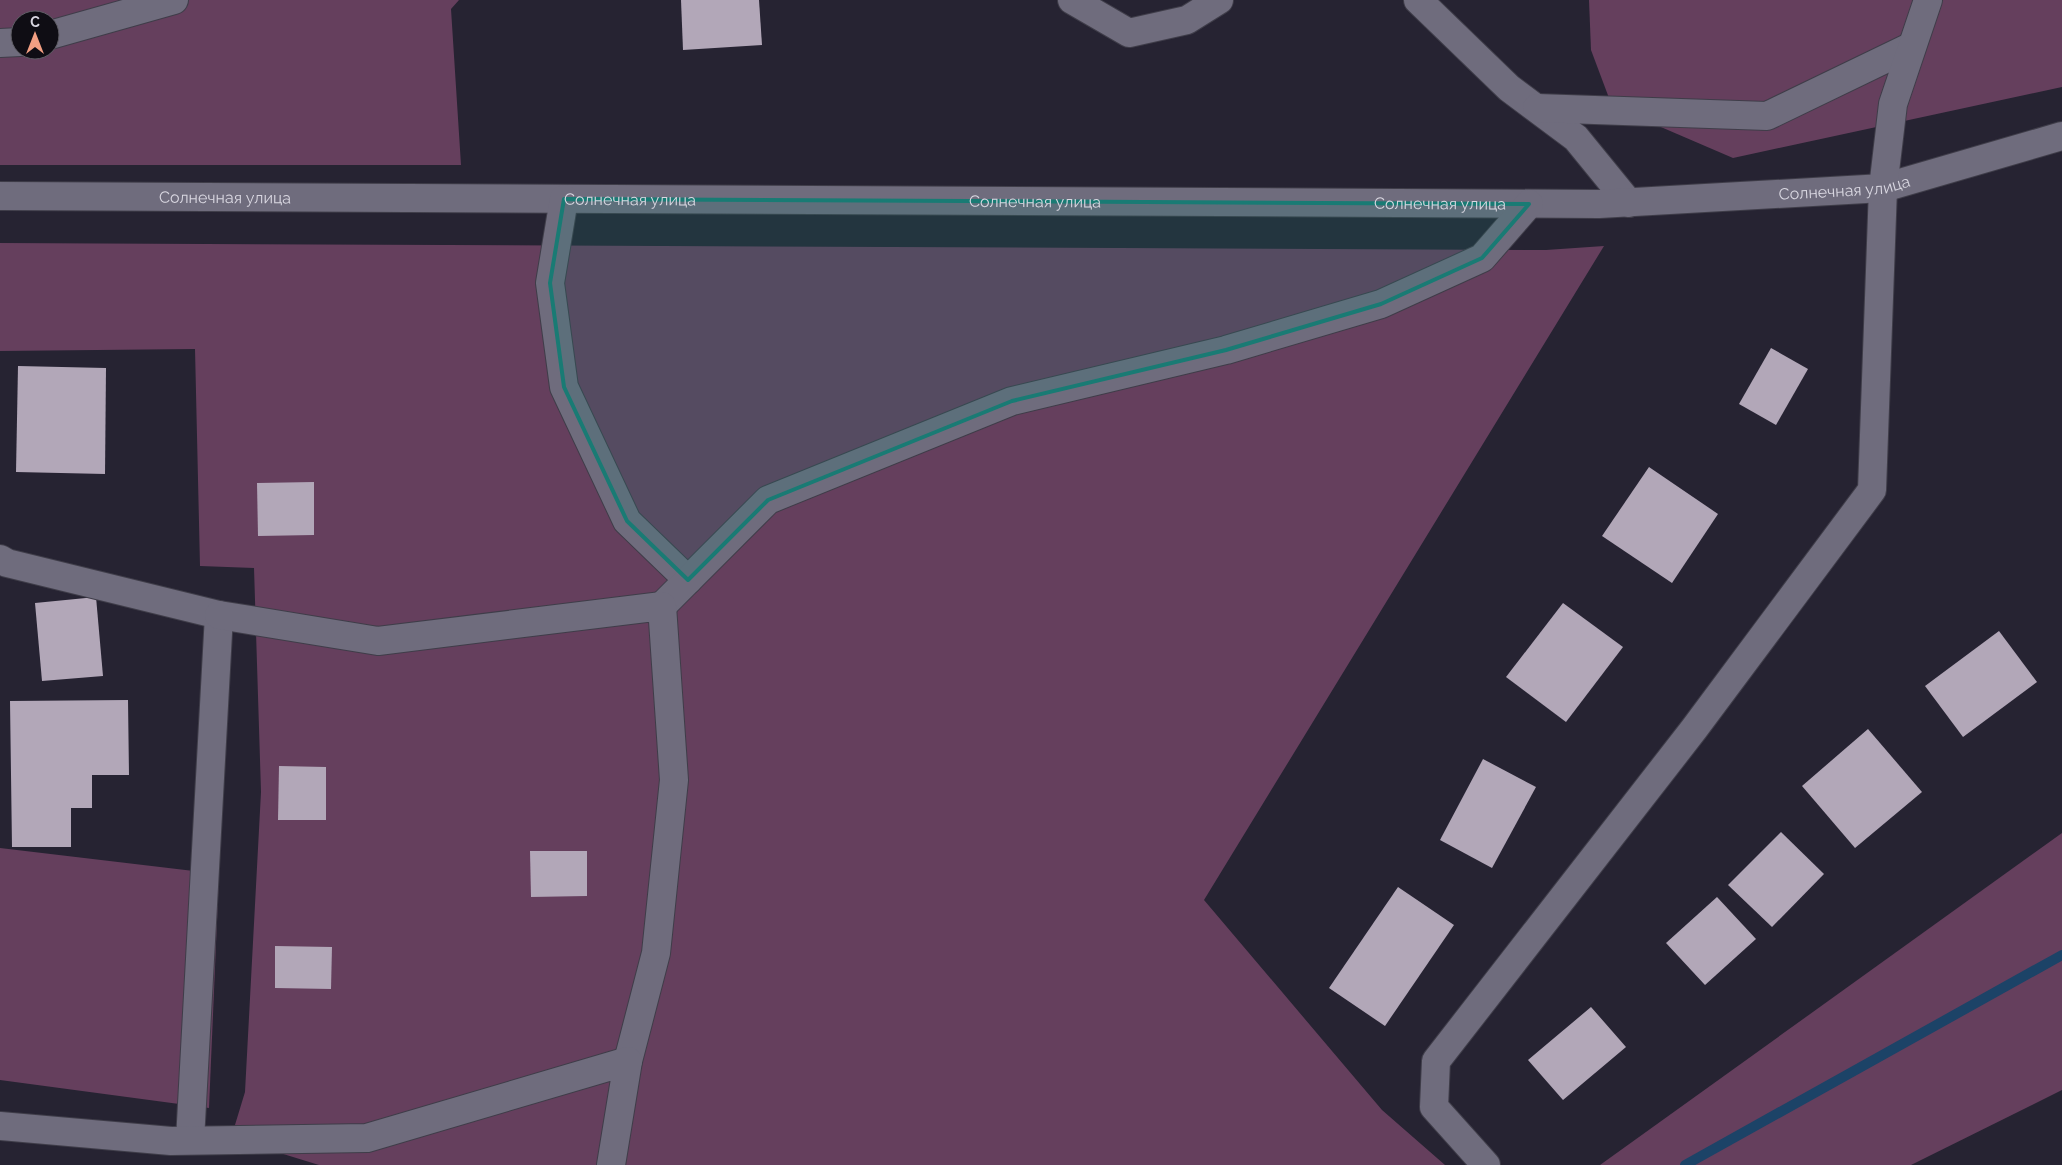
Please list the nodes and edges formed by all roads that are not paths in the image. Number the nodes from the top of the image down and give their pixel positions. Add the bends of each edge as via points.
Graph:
1 (174, 0) edge
2 (1072, 0) edge
3 (1219, 0) edge
4 (1418, 0) edge
5 (1928, 0) edge
6 (60, 32) edge
7 (1912, 46) junction
8 (1537, 108) junction
9 (2062, 136) edge
10 (1883, 188) junction
11 (0, 196) edge
12 (564, 199) junction
13 (1629, 203) junction
14 (1529, 204) junction
15 (0, 559) edge
16 (688, 580) junction
17 (662, 606) junction
18 (220, 615) junction
19 (628, 1061) junction
20 (0, 1126) edge
21 (190, 1140) junction
22 (611, 1165) edge
23 (1486, 1165) edge

1 - 6 street
2 - 3 street via 1129,33 1187,20
4 - 8 street via 1509,88
5 - 7 street
7 - 8 street via 1767,116
7 - 10 street via 1893,104
8 - 13 street via 1576,138
9 - 10 street, Солнечная улица
10 - 13 street, Солнечная улица
10 - 23 street via 1872,490 1694,730 1436,1061 1434,1107
11 - 12 street, Солнечная улица
12 - 14 street, Солнечная улица
12 - 16 street via 550,282 564,387 627,521
13 - 14 street, Солнечная улица
14 - 16 street via 1482,258 1381,304 1226,350 1012,401 768,500
15 - 18 street
16 - 17 street
17 - 18 street via 378,641
17 - 19 street via 674,780 656,954
18 - 21 street
19 - 21 street via 368,1138
19 - 22 street
20 - 21 street

